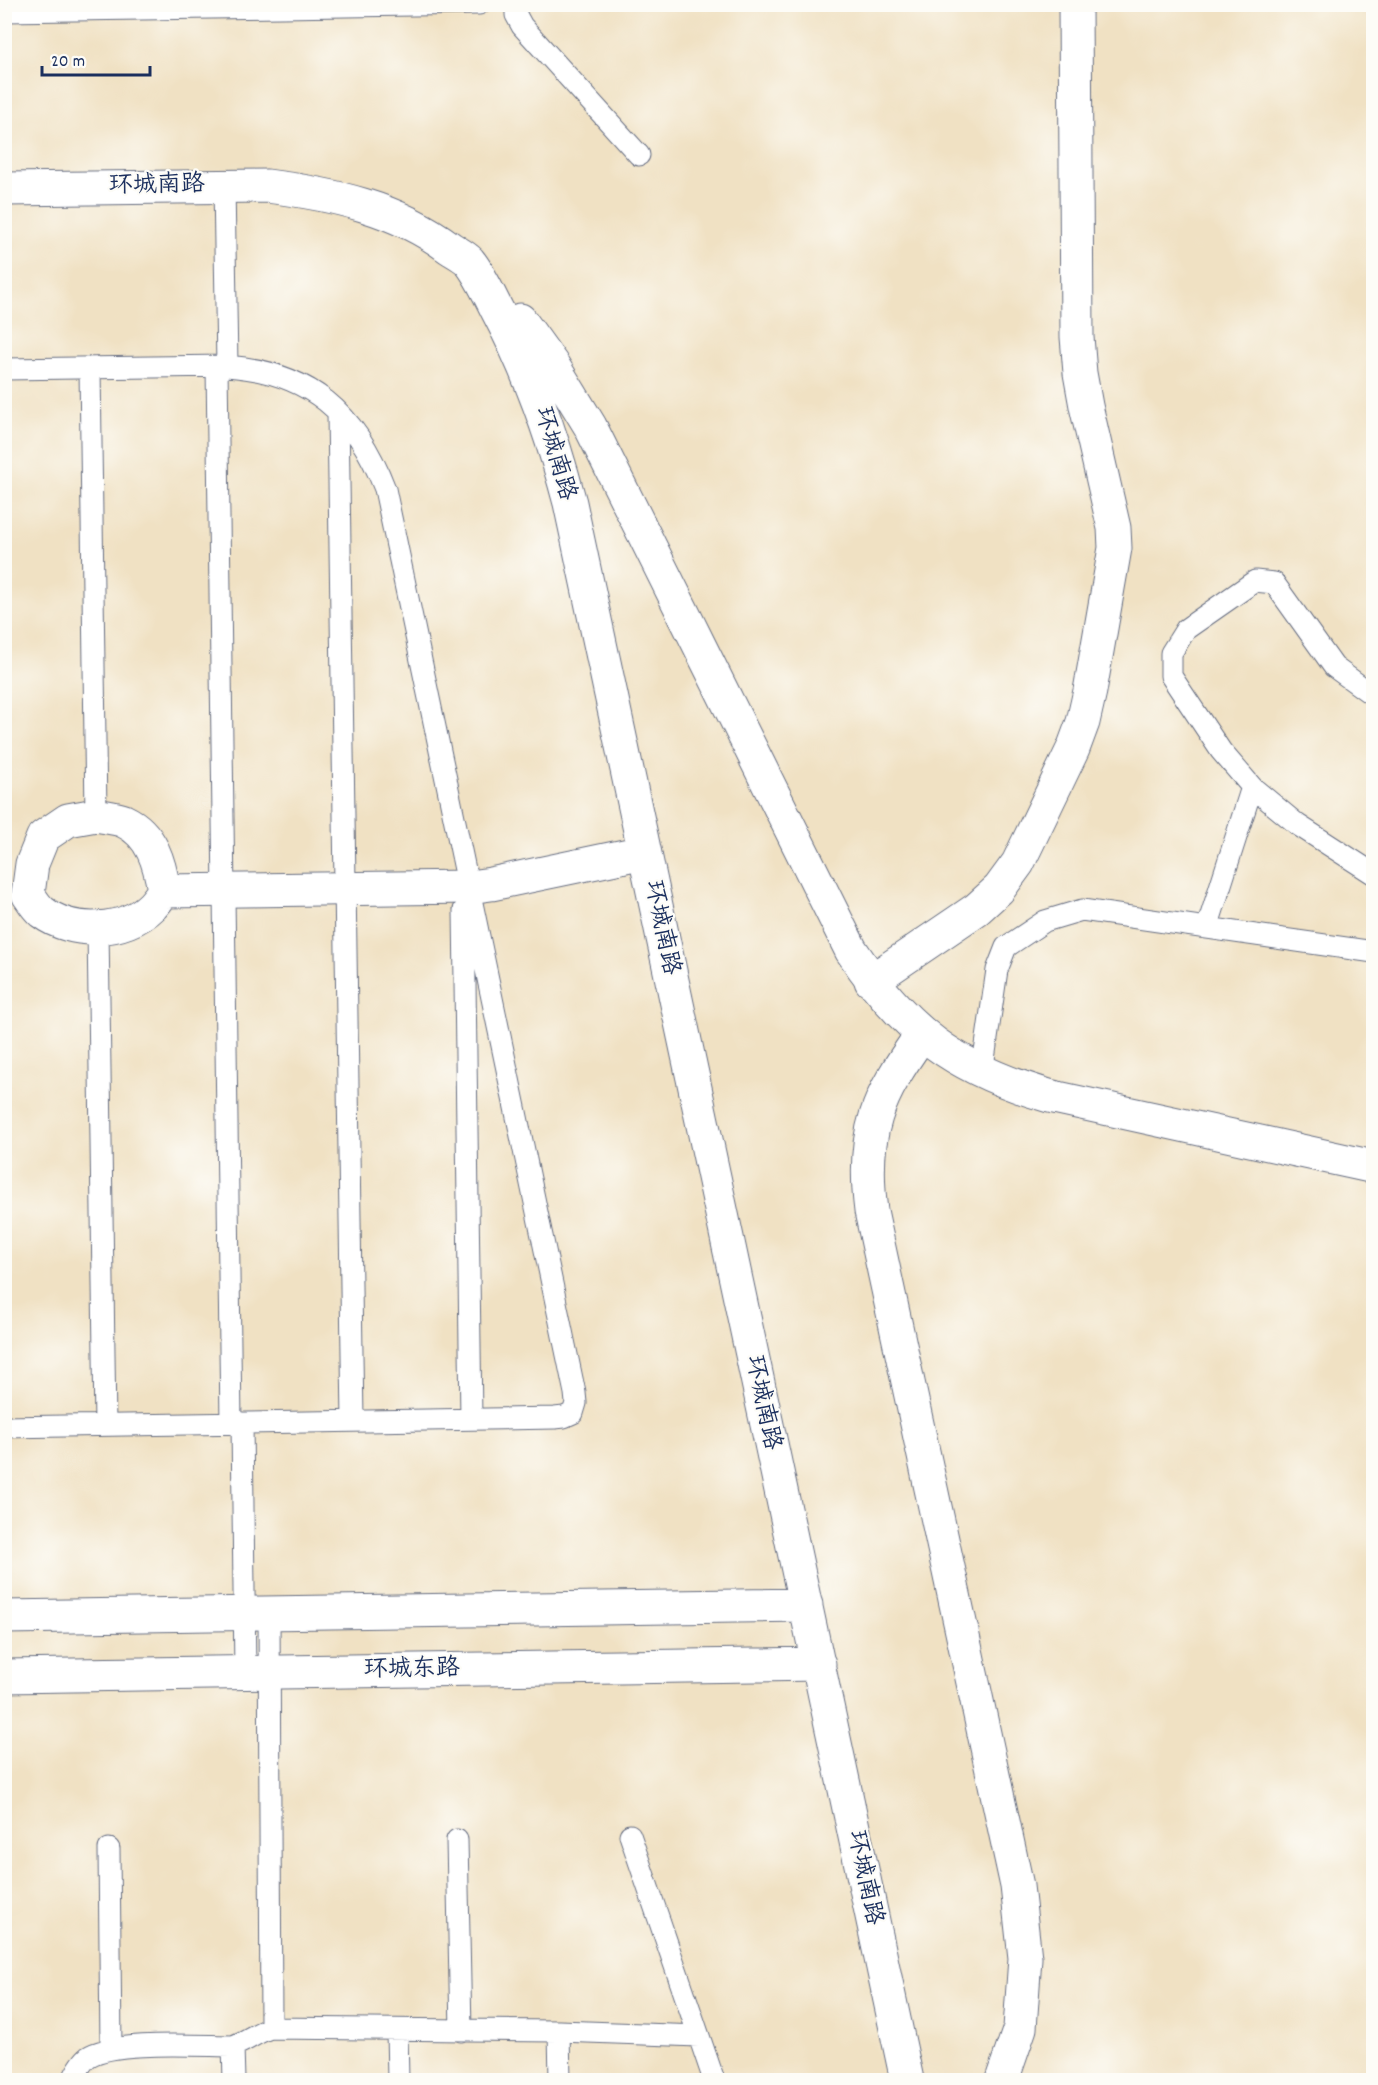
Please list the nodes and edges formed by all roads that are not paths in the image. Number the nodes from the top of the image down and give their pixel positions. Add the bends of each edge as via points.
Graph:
1 (479, 4) edge
2 (516, 4) edge
3 (1075, 4) edge
4 (191, 7) edge
5 (14, 9) edge
6 (639, 155) dead end
7 (224, 185) junction
8 (4, 189) edge
9 (469, 261) junction
10 (222, 366) junction
11 (90, 368) junction
12 (4, 369) edge
13 (338, 413) junction
14 (621, 486) junction
15 (570, 504) junction
16 (1374, 696) edge
17 (1252, 787) junction
18 (96, 815) junction
19 (644, 852) junction
20 (1374, 874) edge
21 (466, 887) junction
22 (345, 889) junction
23 (164, 891) junction
24 (224, 891) junction
25 (16, 894) edge
26 (98, 928) junction
27 (1207, 928) junction
28 (1374, 952) edge
29 (872, 981) junction
30 (922, 1034) junction
31 (982, 1073) junction
32 (1374, 1167) edge
33 (471, 1419) junction
34 (353, 1421) junction
35 (237, 1423) junction
36 (105, 1425) junction
37 (4, 1427) edge
38 (806, 1605) junction
39 (257, 1613) junction
40 (4, 1617) edge
41 (819, 1664) junction
42 (257, 1672) junction
43 (4, 1676) edge
44 (630, 1834) dead end
45 (457, 1840) dead end
46 (110, 1849) dead end
47 (272, 2028) junction
48 (397, 2030) junction
49 (461, 2031) junction
50 (559, 2031) junction
51 (699, 2036) junction
52 (233, 2046) junction
53 (111, 2049) junction
54 (73, 2080) edge
55 (234, 2080) edge
56 (398, 2080) edge
57 (560, 2080) edge
58 (714, 2080) edge
59 (908, 2080) edge
60 (1002, 2080) edge

1 - 4 lane
2 - 6 lane via 522,26
3 - 29 main road via 1077,338 1080,373 1115,548 1090,691 1073,749 1018,863 999,889 977,909
4 - 5 lane
7 - 8 main road, 环城南路
7 - 9 main road, 环城南路 via 310,191 351,201 433,235
7 - 10 lane
9 - 14 main road via 514,312 554,367
9 - 15 main road, 环城南路 via 531,379
10 - 11 lane
10 - 13 lane via 274,373 298,382
10 - 24 lane
11 - 12 lane
11 - 18 lane
13 - 21 lane via 361,437 385,489
13 - 22 lane
14 - 15 main road via 606,474 587,474 573,486
14 - 29 main road via 851,950
15 - 19 main road, 环城南路
16 - 17 lane via 1334,667 1274,583 1255,581 1186,629 1171,653 1171,676 1221,751
17 - 20 lane via 1298,825
17 - 27 lane
18 - 23 main road via 124,821 146,838 160,864
18 - 25 main road via 68,820 43,837
19 - 21 main road
19 - 38 main road, 环城南路
21 - 22 main road
21 - 33 lane
21 - 33 lane via 576,1403 573,1413 564,1417
22 - 24 main road
22 - 34 lane
23 - 24 main road
23 - 26 main road via 135,918
24 - 35 lane
25 - 26 main road via 57,922
26 - 36 lane
27 - 28 lane
27 - 31 lane via 1082,910 1045,921 1006,947 998,969
29 - 30 main road
30 - 31 main road
30 - 60 main road via 896,1070 877,1110 869,1151 868,1185 1017,1886 1025,1958 1021,2017
31 - 32 main road via 1049,1096
33 - 34 lane
34 - 35 lane
35 - 36 lane
35 - 39 lane
36 - 37 lane
38 - 39 main road
38 - 41 main road, 环城南路
39 - 40 main road
39 - 42 lane
41 - 42 main road, 环城东路
41 - 59 main road, 环城南路
42 - 43 main road, 环城东路
42 - 47 lane
44 - 51 lane
45 - 49 lane
46 - 53 lane
47 - 48 lane
47 - 52 lane
48 - 49 lane
48 - 56 lane
49 - 50 lane
50 - 51 lane
50 - 57 lane
51 - 58 lane
52 - 53 lane
52 - 55 lane
53 - 54 lane via 88,2058

